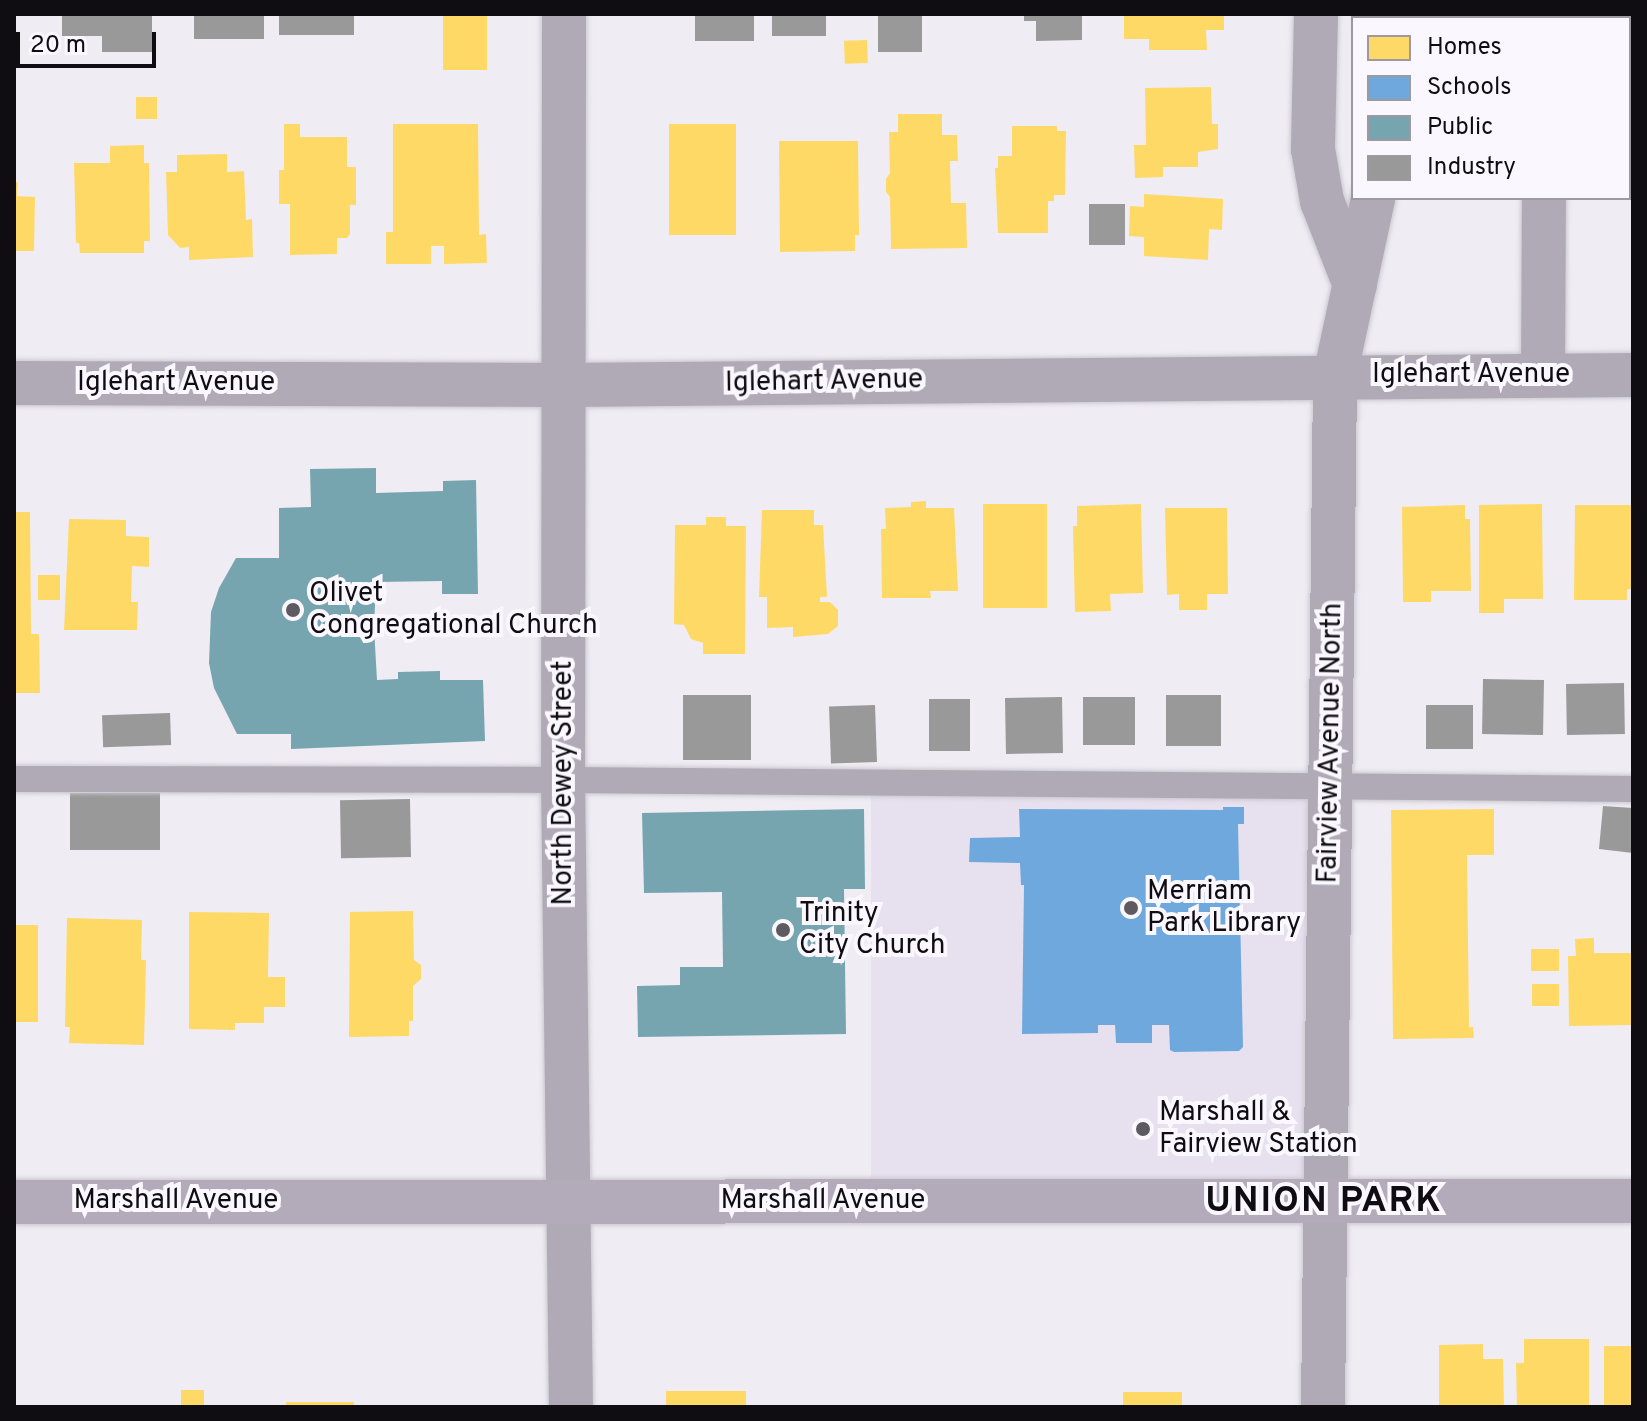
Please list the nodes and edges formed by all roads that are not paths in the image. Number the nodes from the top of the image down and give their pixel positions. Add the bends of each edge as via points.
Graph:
1 (564, 14) edge
2 (1316, 14) edge
3 (1373, 200) edge
4 (1544, 200) edge
5 (1355, 285) junction
6 (1543, 375) junction
7 (1633, 375) edge
8 (1335, 376) junction
9 (14, 383) edge
10 (564, 385) junction
11 (14, 779) edge
12 (563, 780) junction
13 (1330, 787) junction
14 (1633, 789) edge
15 (570, 1199) junction
16 (1633, 1201) edge
17 (14, 1202) edge
18 (1325, 1203) junction
19 (571, 1407) edge
20 (1323, 1407) edge

1 - 10 street, North Dewey Street
2 - 5 street via 1313,149 1322,201
3 - 5 street, Fairview Avenue North
4 - 6 street
5 - 8 street, Fairview Avenue North
6 - 7 street, Iglehart Avenue
6 - 8 street, Iglehart Avenue
8 - 10 street, Iglehart Avenue
8 - 13 street, Fairview Avenue North
9 - 10 street, Iglehart Avenue
10 - 12 street, North Dewey Street
11 - 12 lane
12 - 13 lane
12 - 15 street, North Dewey Street
13 - 14 lane
13 - 18 street, Fairview Avenue North
15 - 17 main road, Marshall Avenue
15 - 18 main road, Marshall Avenue
15 - 19 street, North Dewey Street
16 - 18 main road, Marshall Avenue
18 - 20 street, Fairview Avenue North

